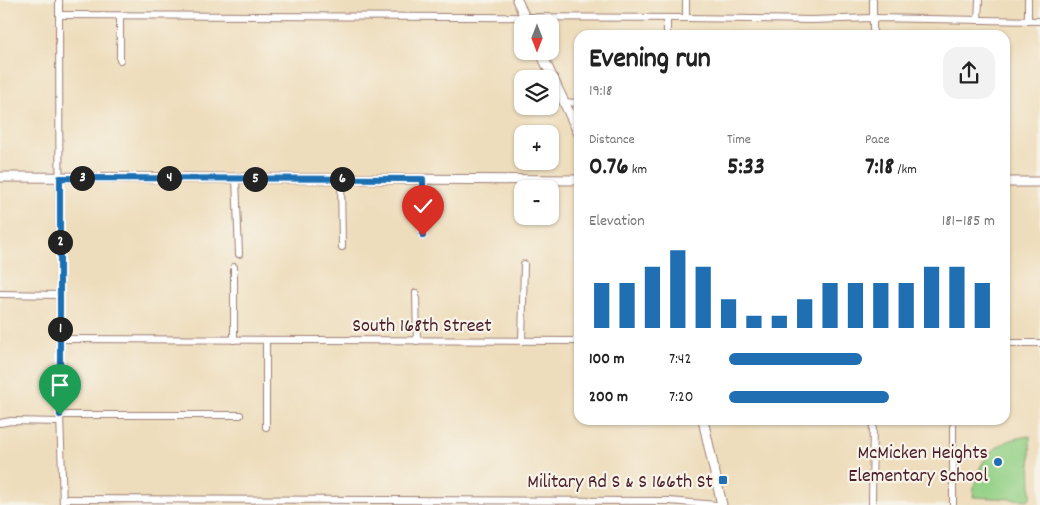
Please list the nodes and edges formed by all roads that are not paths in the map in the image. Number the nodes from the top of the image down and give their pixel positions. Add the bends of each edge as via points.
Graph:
1 (59, 0) edge
2 (517, 0) edge
3 (686, 0) edge
4 (873, 0) edge
5 (979, 0) edge
6 (1028, 0) edge
7 (60, 15) junction
8 (524, 15) edge
9 (120, 16) junction
10 (667, 18) junction
11 (686, 18) junction
12 (873, 18) junction
13 (559, 20) edge
14 (978, 20) junction
15 (1028, 20) junction
16 (514, 21) edge
17 (1040, 21) edge
18 (667, 30) edge
19 (873, 30) edge
20 (120, 60) dead end
21 (544, 60) edge
22 (563, 102) junction
23 (574, 103) edge
24 (574, 124) edge
25 (0, 177) edge
26 (60, 178) junction
27 (236, 178) junction
28 (341, 179) junction
29 (423, 179) junction
30 (574, 180) edge
31 (1010, 182) edge
32 (1040, 182) edge
33 (423, 236) dead end
34 (342, 247) dead end
35 (239, 254) dead end
36 (524, 264) dead end
37 (234, 267) dead end
38 (416, 293) dead end
39 (0, 294) edge
40 (60, 295) junction
41 (60, 339) junction
42 (234, 340) junction
43 (266, 340) junction
44 (416, 340) junction
45 (522, 341) junction
46 (574, 341) edge
47 (1010, 343) edge
48 (1040, 343) edge
49 (240, 415) dead end
50 (60, 419) junction
51 (0, 423) edge
52 (704, 425) edge
53 (873, 425) edge
54 (266, 427) dead end
55 (953, 428) dead end
56 (63, 502) edge
57 (717, 505) edge
58 (722, 505) edge
59 (872, 505) edge
60 (953, 505) edge

1 - 7 street
2 - 8 street
3 - 11 street
4 - 12 street
5 - 14 street
6 - 15 street
7 - 9 street
7 - 26 street
9 - 16 street
9 - 20 street
10 - 11 street
10 - 13 street
10 - 18 street
11 - 12 street
12 - 14 street
12 - 19 street
14 - 15 street
15 - 17 street
21 - 22 street
22 - 23 street
22 - 24 street
25 - 26 street
26 - 27 street
26 - 40 street
27 - 28 street
27 - 35 street
28 - 29 street
28 - 34 street
29 - 30 street
29 - 33 street
31 - 32 street
36 - 45 street
37 - 42 street
38 - 44 street
39 - 40 street
40 - 41 street
41 - 42 street, South 168th Street
41 - 50 street
42 - 43 street, South 168th Street
43 - 44 street, South 168th Street
43 - 54 street
44 - 45 street, South 168th Street
45 - 46 street, South 168th Street
47 - 48 street
49 - 50 street
50 - 51 street
50 - 56 street
52 - 58 street
53 - 59 street
55 - 60 street
56 - 57 street via 669,501

